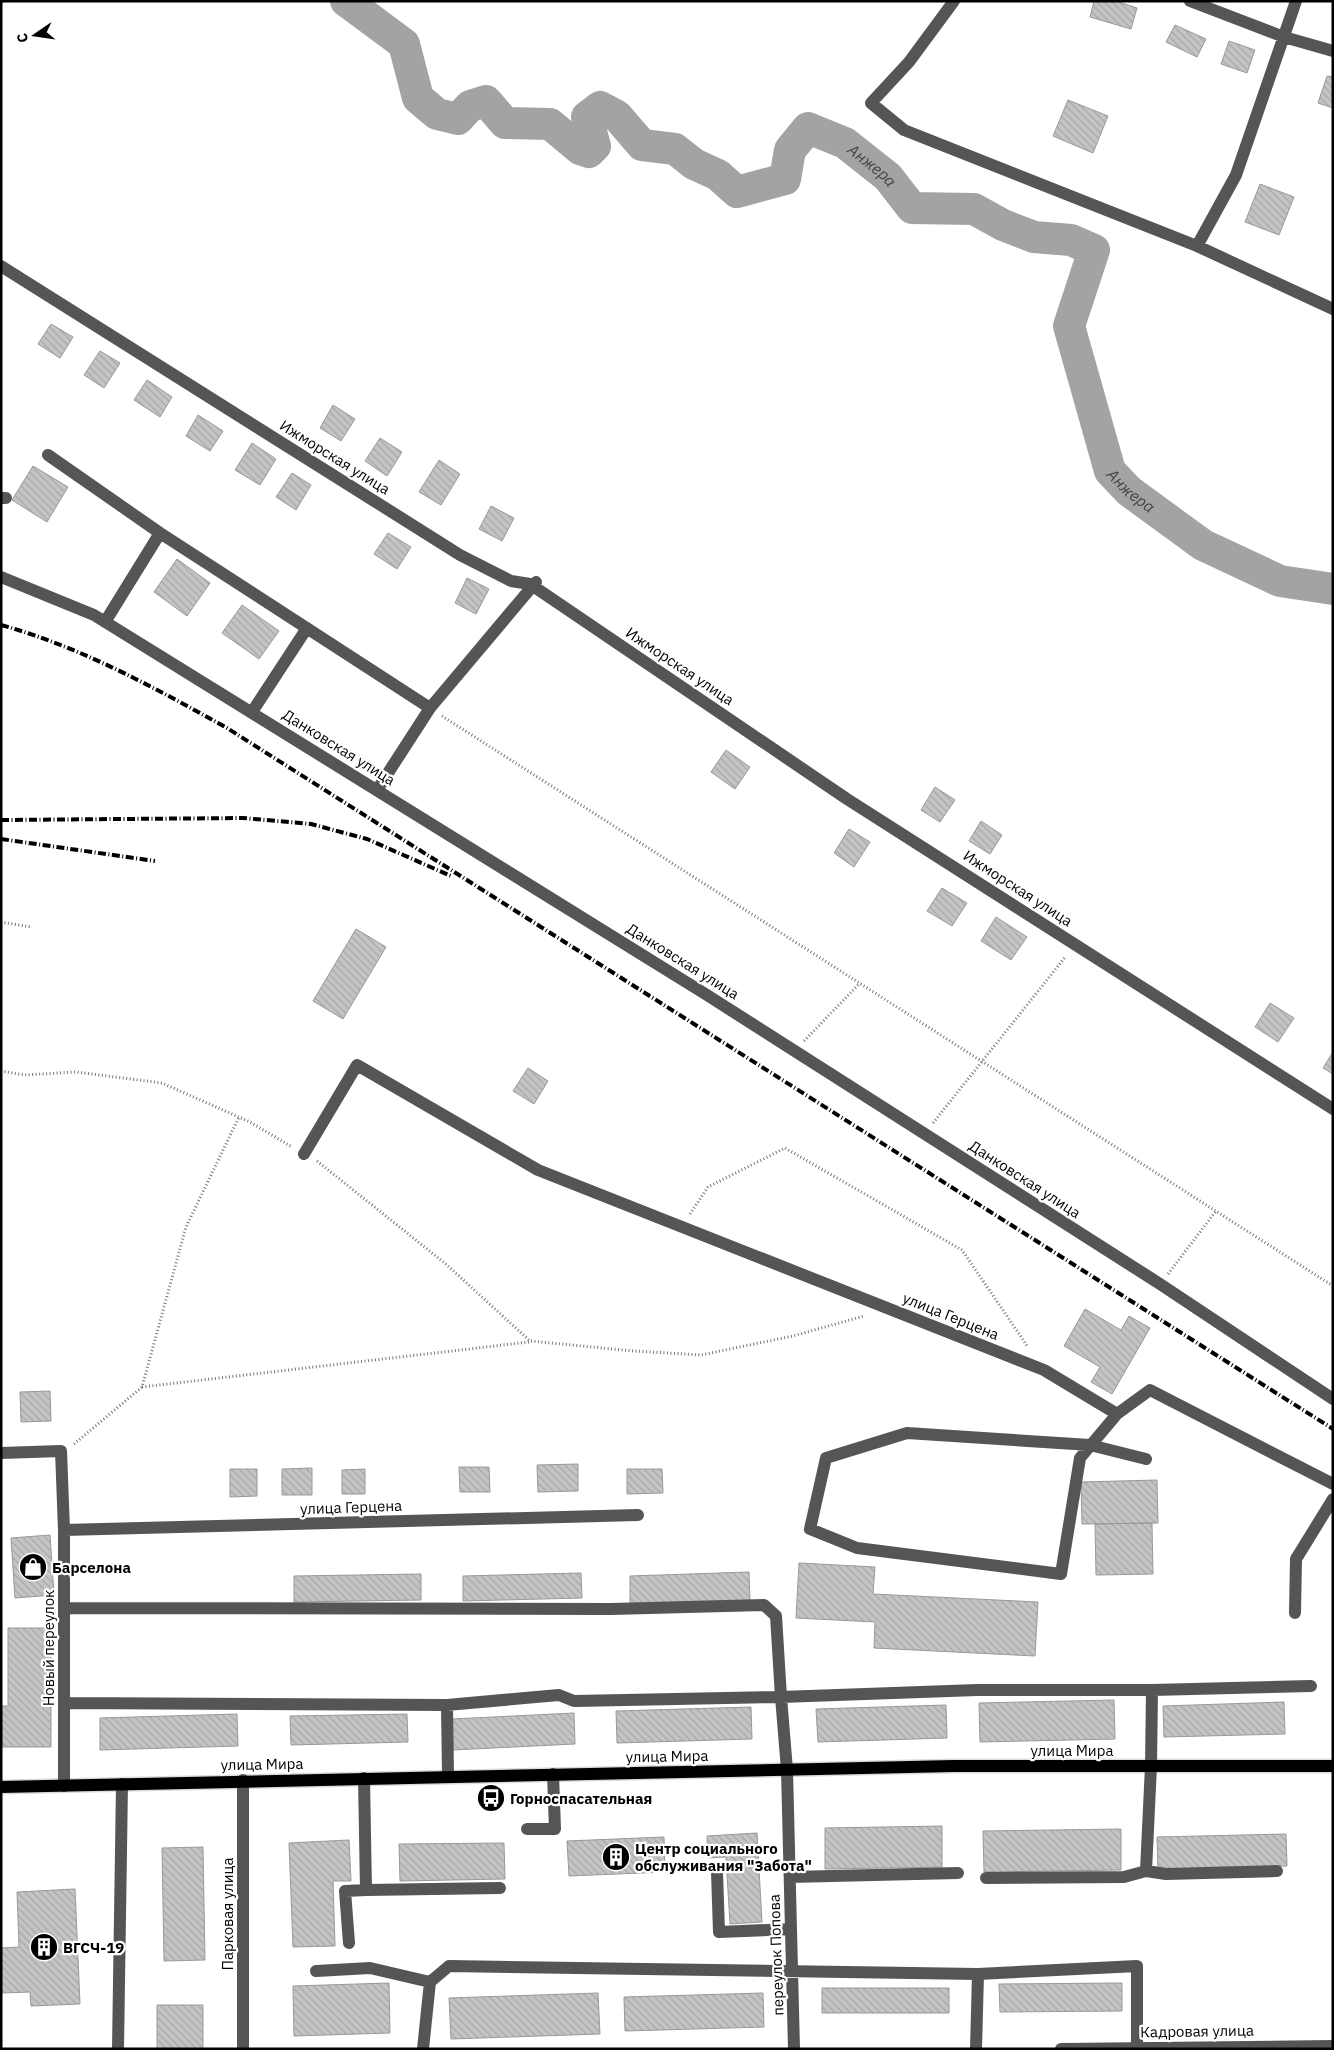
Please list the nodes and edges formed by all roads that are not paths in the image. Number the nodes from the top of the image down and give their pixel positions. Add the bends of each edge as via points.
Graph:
1 (954, 1) edge
2 (1190, 1) edge
3 (1296, 1) edge
4 (1284, 37) junction
5 (1333, 51) edge
6 (1197, 246) junction
7 (1, 266) edge
8 (1333, 309) edge
9 (48, 455) dead end
10 (160, 533) junction
11 (1, 577) edge
12 (534, 584) junction
13 (105, 622) junction
14 (307, 628) junction
15 (430, 708) junction
16 (252, 712) junction
17 (377, 790) junction
18 (1333, 1109) edge
19 (304, 1154) road end
20 (1333, 1399) edge
21 (1117, 1414) junction
22 (1090, 1445) junction
23 (1, 1453) edge
24 (1146, 1459) dead end
25 (1333, 1484) edge
26 (1333, 1499) edge
27 (638, 1515) dead end
28 (64, 1530) junction
29 (64, 1608) junction
30 (1295, 1613) dead end
31 (1311, 1686) dead end
32 (1152, 1690) junction
33 (781, 1697) junction
34 (64, 1703) junction
35 (446, 1705) junction
36 (1151, 1766) junction
37 (1333, 1766) edge
38 (787, 1770) junction
39 (553, 1774) junction
40 (448, 1776) junction
41 (364, 1778) junction
42 (243, 1780) junction
43 (122, 1784) junction
44 (64, 1786) junction
45 (1, 1787) edge
46 (527, 1829) dead end
47 (1146, 1871) junction
48 (1277, 1871) dead end
49 (717, 1872) dead end
50 (958, 1873) dead end
51 (790, 1876) junction
52 (986, 1878) dead end
53 (500, 1888) dead end
54 (366, 1890) junction
55 (791, 1929) junction
56 (349, 1943) dead end
57 (792, 1970) junction
58 (316, 1972) dead end
59 (978, 1974) junction
60 (430, 1982) junction
61 (1333, 2046) edge
62 (1137, 2048) edge
63 (118, 2049) edge
64 (242, 2049) edge
65 (423, 2049) edge
66 (794, 2049) edge
67 (976, 2049) edge
68 (1061, 2049) edge

1 - 6 street via 908,62 871,103 904,130
2 - 4 street
3 - 4 street
4 - 5 street
4 - 6 street via 1236,175
6 - 8 street
7 - 12 street, Ижморская улица via 460,555 511,581
9 - 10 street
10 - 13 street
10 - 14 street
11 - 13 street, Данковская улица
12 - 15 street
12 - 18 street, Ижморская улица via 847,799
13 - 16 street, Данковская улица
14 - 15 street
14 - 16 street
15 - 17 street
16 - 17 street, Данковская улица
17 - 20 street, Данковская улица via 794,1050 1160,1284
19 - 21 street, улица Герцена via 357,1065 538,1170 1044,1370
21 - 22 street
21 - 25 street via 1150,1390
22 - 22 street via 1080,1458 1061,1574 857,1548 810,1529 826,1458 907,1433
22 - 24 street
23 - 28 street, Новый переулок via 61,1453
26 - 30 street via 1296,1560
27 - 28 street, улица Герцена
28 - 29 street, Новый переулок
29 - 33 street, переулок Попова via 611,1609 764,1605 776,1616
29 - 34 street, Новый переулок
31 - 32 street
32 - 33 street via 977,1690
32 - 36 street
33 - 35 street via 574,1701 559,1695
33 - 38 street, переулок Попова
34 - 35 street
34 - 44 street, Новый переулок
35 - 40 street
36 - 37 main road, улица Мира
36 - 38 main road, улица Мира
36 - 47 street
38 - 39 main road, улица Мира
38 - 51 street, переулок Попова
39 - 40 main road, улица Мира
39 - 46 street via 555,1829
40 - 41 main road, улица Мира
41 - 42 main road, улица Мира
41 - 54 street
42 - 43 main road, улица Мира
42 - 64 street, Парковая улица
43 - 44 main road, улица Мира
43 - 63 street
44 - 45 main road, улица Мира
47 - 48 street via 1166,1874
47 - 52 street via 1124,1877
49 - 55 street via 719,1932
50 - 51 street
51 - 55 street, переулок Попова
53 - 54 street
54 - 56 street via 345,1891
55 - 57 street, переулок Попова
57 - 59 street
57 - 60 street via 449,1966
57 - 66 street, переулок Попова
58 - 60 street via 370,1968
59 - 62 street via 1136,1966
59 - 67 street
60 - 65 street
61 - 62 street, Кадровая улица
62 - 68 street, Кадровая улица

